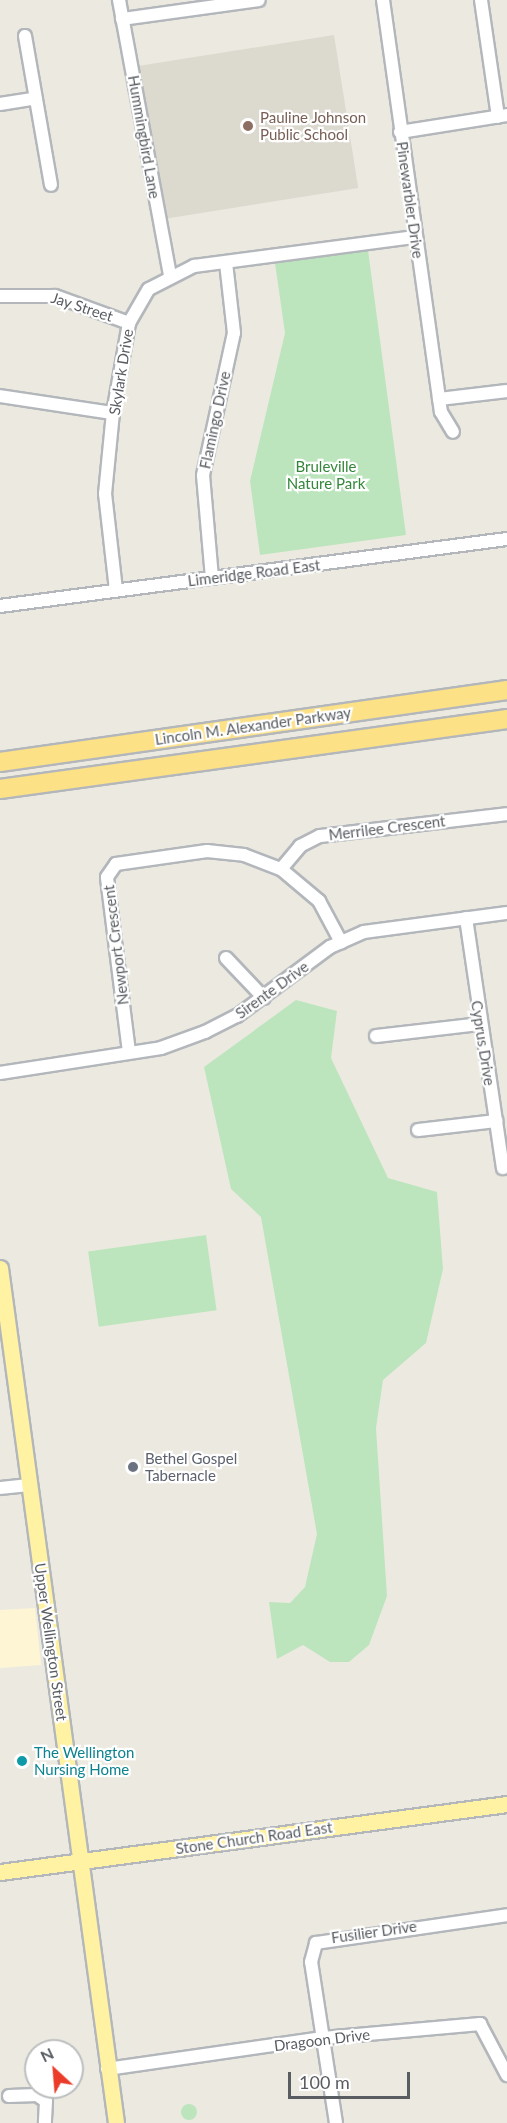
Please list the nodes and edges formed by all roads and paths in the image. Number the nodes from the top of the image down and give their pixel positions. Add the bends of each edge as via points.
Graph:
1 (119, 0) edge
2 (260, 0) edge
3 (383, 0) edge
4 (481, 0) edge
5 (122, 19) junction
6 (25, 36) dead end
7 (36, 98) junction
8 (0, 104) edge
9 (502, 116) edge
10 (400, 132) junction
11 (51, 185) dead end
12 (415, 237) junction
13 (226, 263) junction
14 (170, 274) junction
15 (0, 296) edge
16 (129, 322) junction
17 (507, 391) edge
18 (0, 396) edge
19 (439, 399) junction
20 (114, 413) junction
21 (453, 432) dead end
22 (507, 539) edge
23 (212, 578) junction
24 (116, 590) junction
25 (0, 606) edge
26 (507, 683) edge
27 (507, 690) edge
28 (456, 697) junction
29 (507, 719) edge
30 (0, 762) edge
31 (0, 789) edge
32 (507, 814) edge
33 (280, 868) junction
34 (507, 913) edge
35 (466, 918) junction
36 (341, 942) junction
37 (226, 958) dead end
38 (264, 998) junction
39 (479, 1024) junction
40 (376, 1036) dead end
41 (129, 1052) junction
42 (0, 1073) edge
43 (496, 1120) junction
44 (418, 1130) dead end
45 (503, 1168) dead end
46 (0, 1268) edge
47 (30, 1485) junction
48 (0, 1488) edge
49 (507, 1804) edge
50 (80, 1862) junction
51 (0, 1872) edge
52 (507, 1915) edge
53 (323, 2038) junction
54 (107, 2069) junction
55 (507, 2075) edge
56 (9, 2096) dead end
57 (45, 2123) edge
58 (116, 2123) edge
59 (336, 2123) edge

1 - 5 street, Hummingbird Lane
2 - 5 street
3 - 10 street, Pinewarbler Drive
4 - 9 street
5 - 14 street, Hummingbird Lane
6 - 7 street
7 - 8 street
7 - 11 street
9 - 10 street
10 - 12 street, Pinewarbler Drive
12 - 13 street, Skylark Drive
12 - 19 street, Pinewarbler Drive
13 - 14 street, Skylark Drive
13 - 23 street, Flamingo Drive via 234,333 203,475
14 - 16 street, Skylark Drive via 149,289
15 - 16 street, Jay Street via 55,296
16 - 20 street, Skylark Drive
17 - 19 street
18 - 20 street
19 - 21 street, Pinewarbler Drive
20 - 24 street, Skylark Drive via 105,494
22 - 23 street, Limeridge Road East
23 - 24 street, Limeridge Road East
24 - 25 street, Limeridge Road East
26 - 28 highway
27 - 28 highway, Lincoln M. Alexander Parkway
28 - 30 highway, Lincoln M. Alexander Parkway
29 - 31 highway, Lincoln M. Alexander Parkway
32 - 33 street, Merrilee Crescent via 320,836 292,852
33 - 36 street, Newport Crescent via 319,901
33 - 41 street, Newport Crescent via 244,855 207,851 110,869
34 - 35 street, Sirente Drive
35 - 36 street, Sirente Drive via 364,932
35 - 39 street, Cyprus Drive
36 - 38 street, Sirente Drive
37 - 38 street
38 - 41 street, Sirente Drive via 205,1032
39 - 40 street
39 - 43 street, Cyprus Drive
41 - 42 street, Sirente Drive
43 - 44 street
43 - 45 street, Cyprus Drive
46 - 47 main road, Upper Wellington Street
47 - 48 street
47 - 50 main road, Upper Wellington Street
49 - 50 main road, Stone Church Road East
50 - 51 main road, Stone Church Road East
50 - 54 main road, Upper Wellington Street
52 - 53 street, Fusilier Drive via 316,1942 311,1962
53 - 54 street, Dragoon Drive
53 - 55 street, Dragoon Drive via 480,2024
53 - 59 street, Fusilier Drive
54 - 58 main road, Upper Wellington Street
56 - 57 street via 37,2095 46,2102

